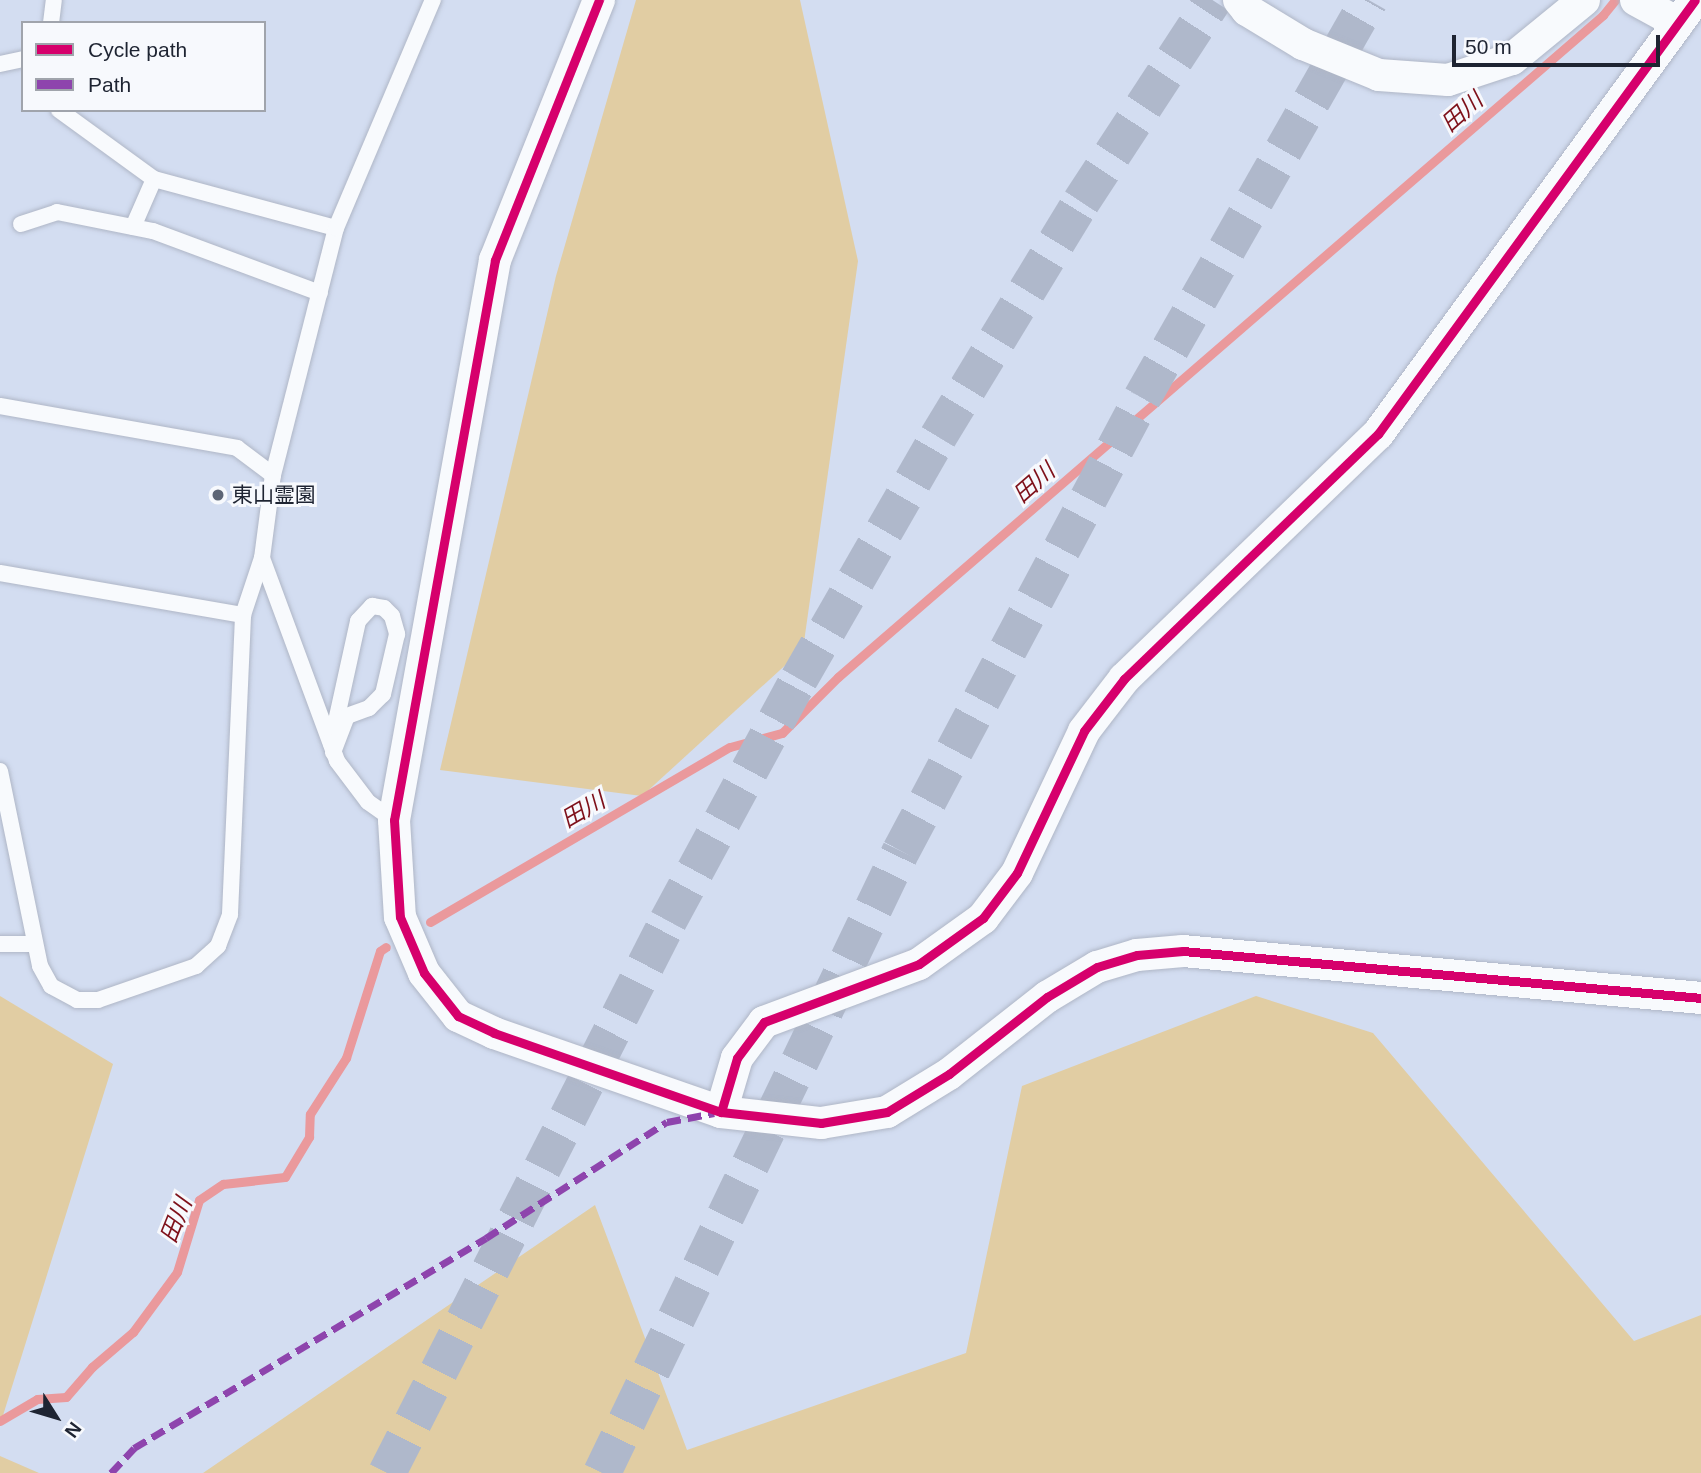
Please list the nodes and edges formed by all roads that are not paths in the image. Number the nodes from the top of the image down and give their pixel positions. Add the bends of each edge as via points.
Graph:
1 (54, 0) edge
2 (433, 0) edge
3 (598, 0) edge
4 (1239, 0) edge
5 (1584, 0) edge
6 (1636, 0) edge
7 (1686, 12) edge
8 (51, 21) edge
9 (21, 59) edge
10 (0, 64) edge
11 (62, 112) edge
12 (154, 179) junction
13 (21, 224) dead end
14 (133, 226) junction
15 (337, 228) junction
16 (320, 293) junction
17 (0, 407) edge
18 (273, 475) junction
19 (262, 558) junction
20 (0, 573) edge
21 (243, 615) junction
22 (332, 748) junction
23 (0, 771) edge
24 (394, 820) junction
25 (0, 944) edge
26 (35, 944) junction
27 (1701, 998) edge
28 (721, 1112) junction

1 - 8 lane
2 - 15 lane
3 - 24 street via 495,260
4 - 5 street via 1247,10 1303,44 1379,75 1448,80 1512,59
6 - 7 street
7 - 28 street via 1378,434 1124,679 1084,731 1017,873 983,918 919,964 764,1022 737,1058
9 - 10 lane
11 - 12 lane
12 - 14 lane
12 - 15 lane
13 - 14 lane via 57,212
14 - 16 lane
15 - 16 lane
16 - 18 lane
17 - 18 lane via 237,448
18 - 19 lane
19 - 21 lane
19 - 22 lane
20 - 21 lane
21 - 26 lane via 230,914 218,946 196,966 98,1000 77,1000 51,986
22 - 22 lane via 358,621 372,606 384,608 392,616 397,634 383,694 369,708 347,716
22 - 24 lane via 369,802
23 - 26 lane
24 - 28 street via 400,917 424,973 458,1016 494,1033
25 - 26 lane
27 - 28 street via 1183,951 1137,955 1097,967 1047,997 949,1073 887,1112 821,1123

